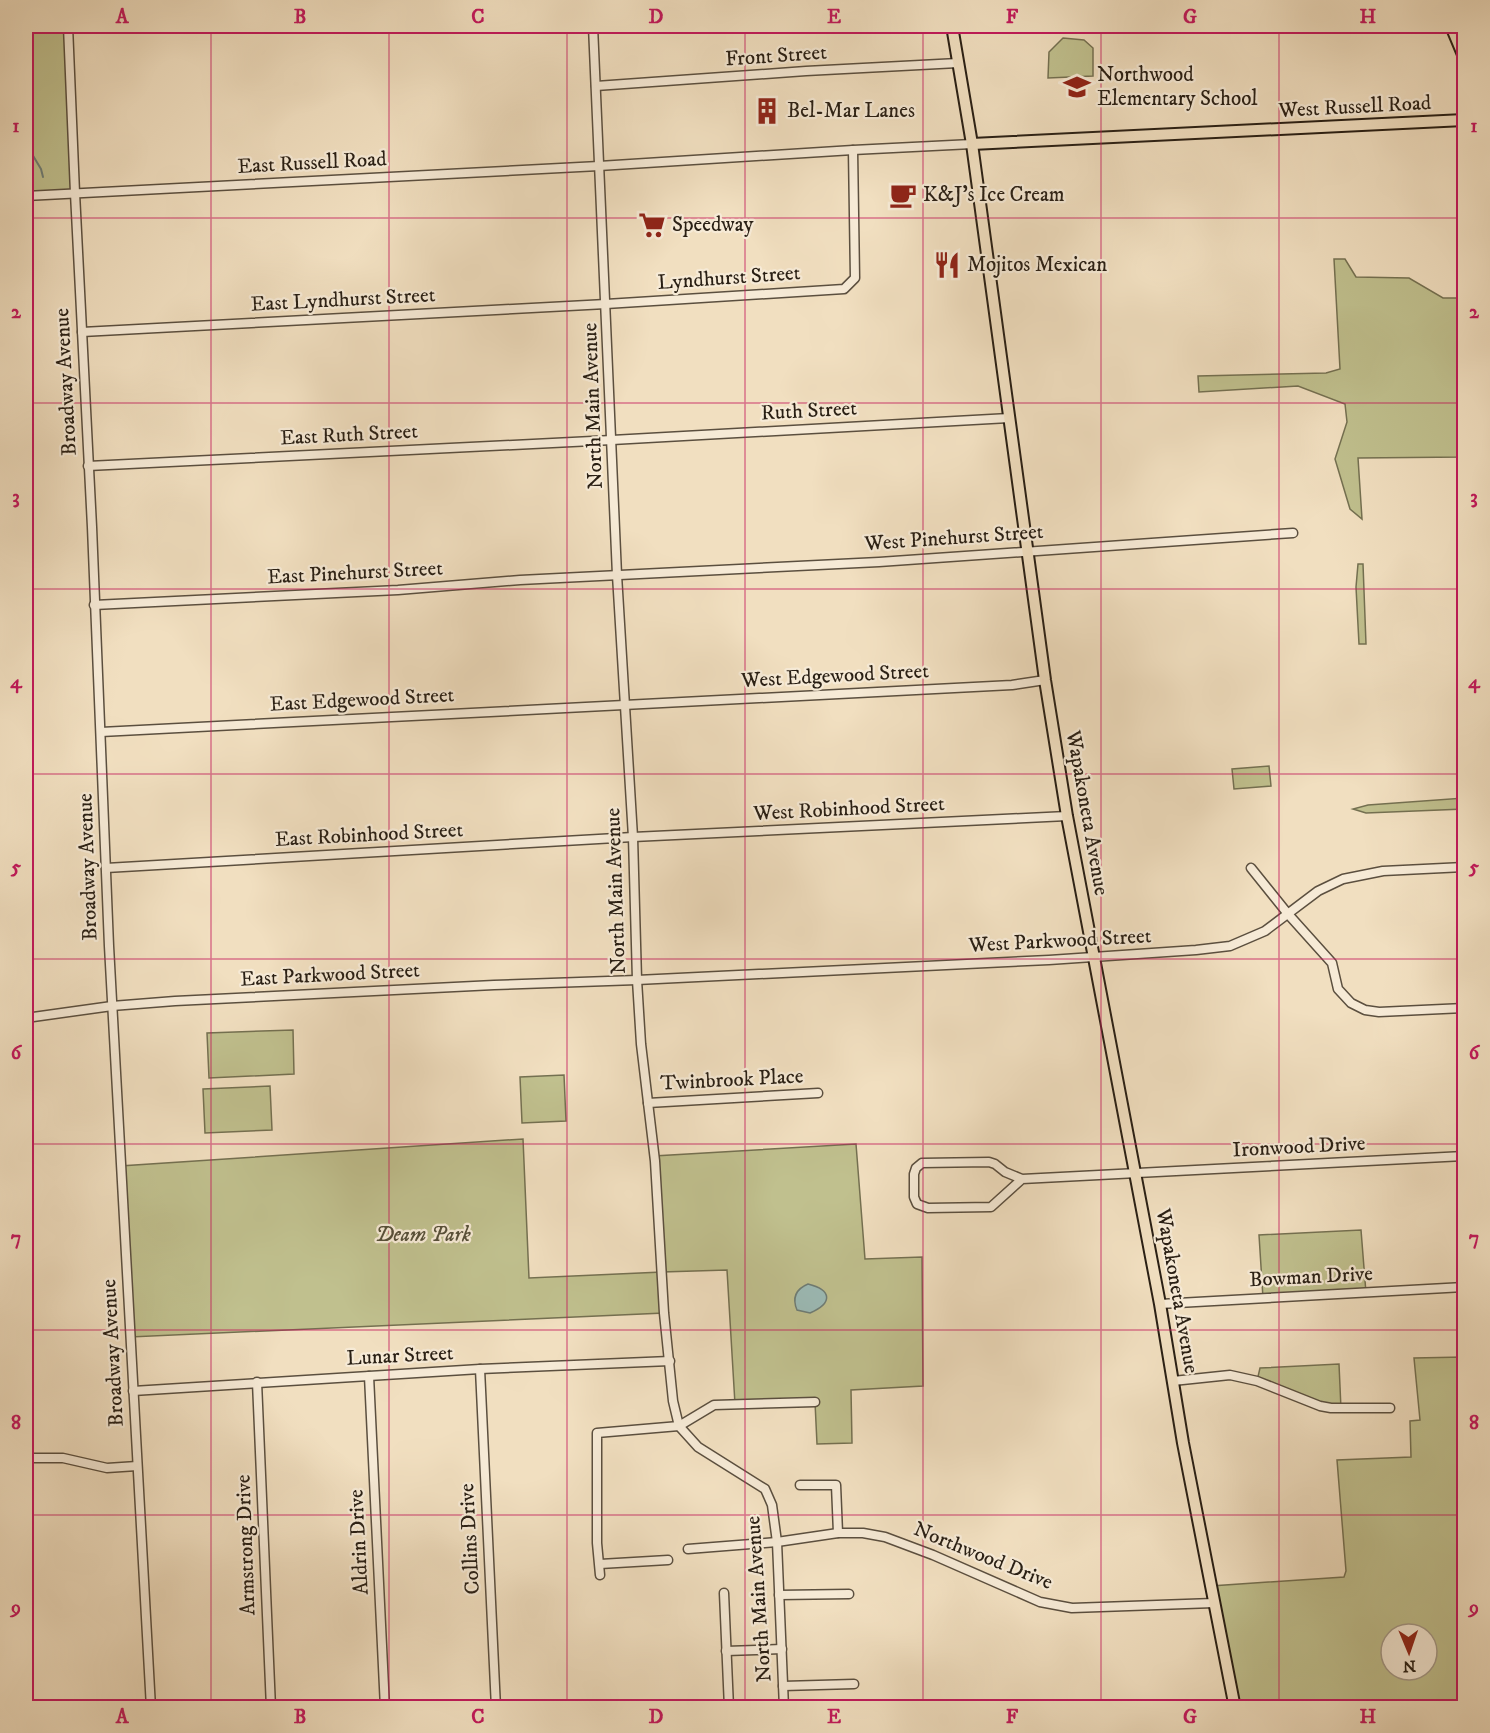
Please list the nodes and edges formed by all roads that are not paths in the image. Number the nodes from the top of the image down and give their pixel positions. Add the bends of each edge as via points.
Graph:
1 (68, 26) edge
2 (593, 26) edge
3 (952, 26) edge
4 (1452, 26) edge
5 (1464, 57) edge
6 (958, 63) junction
7 (596, 86) junction
8 (1464, 120) edge
9 (972, 144) junction
10 (853, 150) junction
11 (600, 166) junction
12 (75, 194) junction
13 (26, 195) edge
14 (606, 304) junction
15 (82, 332) junction
16 (1009, 418) junction
17 (612, 440) junction
18 (88, 466) junction
19 (1293, 533) dead end
20 (1027, 552) junction
21 (617, 575) junction
22 (94, 605) junction
23 (1045, 680) junction
24 (626, 704) junction
25 (101, 732) junction
26 (1067, 816) junction
27 (633, 837) junction
28 (1464, 867) edge
29 (106, 868) junction
30 (1251, 868) dead end
31 (1288, 914) junction
32 (1093, 958) junction
33 (637, 980) junction
34 (112, 1006) junction
35 (1464, 1008) edge
36 (26, 1018) edge
37 (818, 1093) dead end
38 (648, 1103) junction
39 (1464, 1156) edge
40 (1136, 1174) junction
41 (1022, 1179) junction
42 (1464, 1287) edge
43 (1160, 1304) junction
44 (670, 1361) junction
45 (480, 1369) junction
46 (369, 1376) junction
47 (1173, 1381) junction
48 (258, 1382) junction
49 (133, 1391) junction
50 (815, 1402) dead end
51 (1390, 1408) dead end
52 (679, 1426) junction
53 (26, 1458) edge
54 (137, 1466) junction
55 (800, 1485) dead end
56 (838, 1533) junction
57 (777, 1542) junction
58 (688, 1549) dead end
59 (668, 1560) dead end
60 (600, 1564) junction
61 (600, 1575) dead end
62 (724, 1593) dead end
63 (849, 1594) dead end
64 (779, 1596) junction
65 (1214, 1603) junction
66 (782, 1649) junction
67 (726, 1651) junction
68 (854, 1684) dead end
69 (783, 1686) junction
70 (151, 1707) edge
71 (271, 1707) edge
72 (385, 1707) edge
73 (496, 1707) edge
74 (729, 1707) edge
75 (784, 1707) edge
76 (1235, 1707) edge

1 - 12 street, Broadway Avenue
2 - 7 street, North Main Avenue
3 - 6 main road, Wapakoneta Avenue
4 - 5 main road
6 - 7 street, Front Street
6 - 9 main road, Wapakoneta Avenue
7 - 11 street, North Main Avenue
8 - 9 main road, West Russell Road
9 - 10 street, West Russell Road
9 - 16 main road, Wapakoneta Avenue
10 - 11 street, West Russell Road
10 - 14 street, Lyndhurst Street via 855,278 844,289
11 - 12 street, East Russell Road
11 - 14 street, North Main Avenue
12 - 13 street, East Russell Road
12 - 15 street, Broadway Avenue
14 - 15 street, East Lyndhurst Street
14 - 17 street, North Main Avenue
15 - 18 street, Broadway Avenue
16 - 17 street, Ruth Street
16 - 20 main road, Wapakoneta Avenue
17 - 18 street, East Ruth Street
17 - 21 street, North Main Avenue
18 - 22 street, Broadway Avenue
19 - 20 street, West Pinehurst Street
20 - 21 street, West Pinehurst Street
20 - 23 main road, Wapakoneta Avenue
21 - 22 street, East Pinehurst Street
21 - 24 street, North Main Avenue
22 - 25 street, Broadway Avenue
23 - 24 street, West Edgewood Street via 1012,685
23 - 26 main road, Wapakoneta Avenue
24 - 25 street, East Edgewood Street
24 - 27 street, North Main Avenue
25 - 29 street, Broadway Avenue
26 - 27 street, West Robinhood Street
26 - 32 main road, Wapakoneta Avenue
27 - 29 street, East Robinhood Street
27 - 33 street, North Main Avenue
28 - 31 street, West Parkwood Street via 1383,871 1343,879 1318,891
29 - 34 street, Broadway Avenue
30 - 31 street
31 - 32 street, West Parkwood Street via 1265,931 1230,946
31 - 35 street via 1332,963 1338,989 1351,1003 1379,1012
32 - 33 street, West Parkwood Street
32 - 40 main road, Wapakoneta Avenue
33 - 34 street, East Parkwood Street
33 - 38 street, North Main Avenue
34 - 36 street, East Parkwood Street
34 - 49 street, Broadway Avenue
37 - 38 street, Twinbrook Place
38 - 44 street, North Main Avenue
39 - 40 street, Ironwood Drive
40 - 41 street, Ironwood Drive
40 - 43 main road, Wapakoneta Avenue
41 - 41 street via 989,1162 922,1163 914,1174 914,1197 917,1204 928,1208 991,1207
42 - 43 street, Bowman Drive
43 - 47 main road, Wapakoneta Avenue
44 - 45 street, Lunar Street
44 - 52 street, North Main Avenue
45 - 46 street, Lunar Street
45 - 73 street, Collins Drive
46 - 48 street, Lunar Street
46 - 72 street, Aldrin Drive
47 - 51 street via 1230,1375 1257,1381 1320,1406
47 - 65 main road, Wapakoneta Avenue
48 - 49 street, Lunar Street
48 - 71 street, Armstrong Drive
49 - 54 street, Broadway Avenue
50 - 52 street via 714,1405
52 - 57 street, North Main Avenue via 698,1447 765,1489 772,1505
52 - 60 street via 597,1432
53 - 54 street via 63,1458 107,1468
54 - 70 street, Broadway Avenue
55 - 56 street via 836,1485
56 - 57 street, Northwood Drive
56 - 65 street, Northwood Drive via 885,1537 1040,1602 1072,1608
57 - 58 street, Northwood Drive
57 - 64 street, North Main Avenue
59 - 60 street
60 - 61 street
62 - 67 street
63 - 64 street
64 - 66 street, North Main Avenue
65 - 76 main road, Wapakoneta Avenue
66 - 67 street
66 - 69 street, North Main Avenue
67 - 74 street
68 - 69 street
69 - 75 street, North Main Avenue

